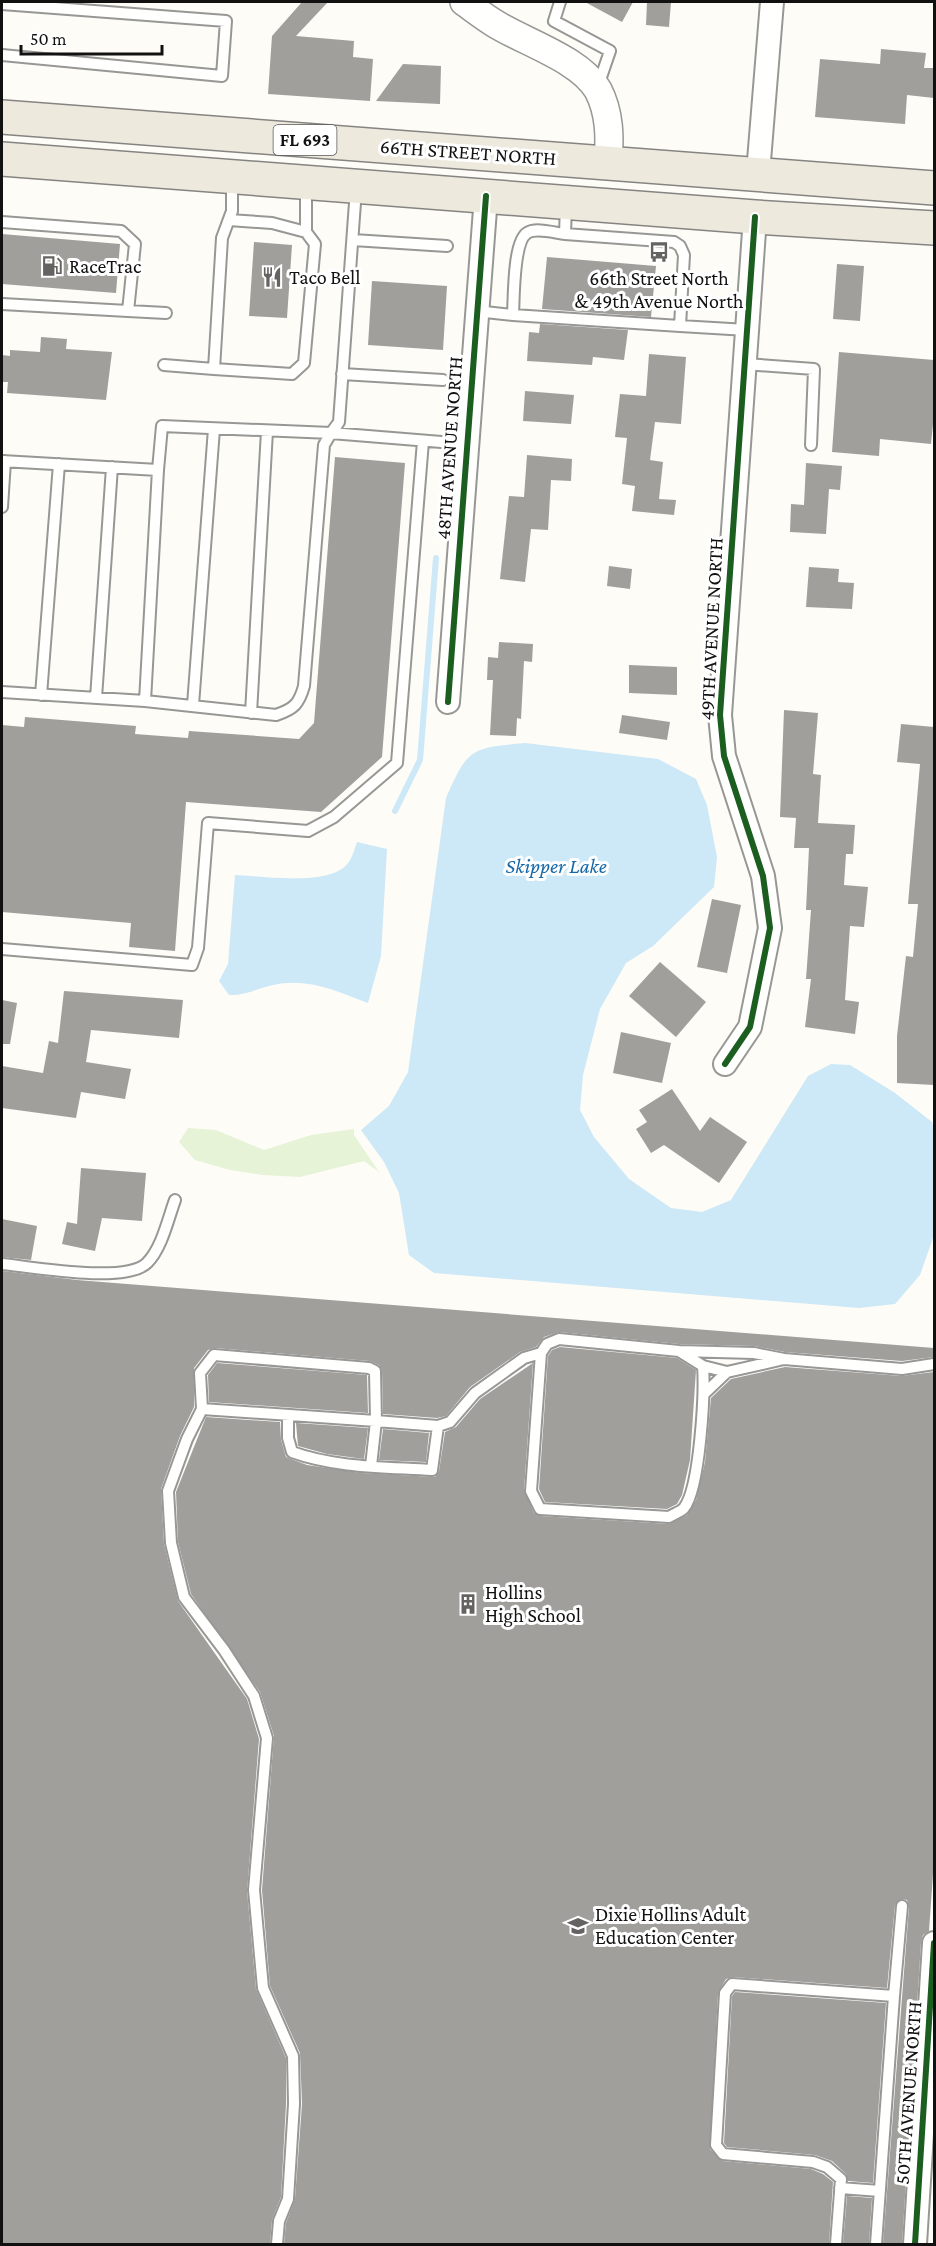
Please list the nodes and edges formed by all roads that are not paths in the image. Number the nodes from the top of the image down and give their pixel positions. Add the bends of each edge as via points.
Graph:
1 (464, 2) edge
2 (560, 2) edge
3 (772, 2) edge
4 (2, 4) edge
5 (2, 56) edge
6 (597, 89) junction
7 (2, 117) edge
8 (2, 159) edge
9 (608, 162) junction
10 (657, 166) junction
11 (758, 173) junction
12 (232, 175) junction
13 (306, 181) junction
14 (357, 185) junction
15 (934, 188) edge
16 (486, 196) junction
17 (934, 208) edge
18 (755, 217) junction
19 (566, 218) junction
20 (229, 220) junction
21 (2, 222) edge
22 (876, 224) junction
23 (934, 228) edge
24 (306, 232) junction
25 (353, 240) junction
26 (447, 246) dead end
27 (2, 304) edge
28 (129, 311) junction
29 (476, 311) junction
30 (166, 313) dead end
31 (513, 315) junction
32 (680, 326) junction
33 (747, 330) junction
34 (745, 364) junction
35 (164, 365) dead end
36 (214, 369) junction
37 (342, 374) junction
38 (443, 380) dead end
39 (214, 429) junction
40 (267, 431) junction
41 (331, 433) junction
42 (423, 441) junction
43 (466, 444) junction
44 (811, 445) dead end
45 (3, 461) edge
46 (59, 464) junction
47 (112, 467) junction
48 (158, 470) junction
49 (2, 507) edge
50 (2, 692) edge
51 (41, 695) junction
52 (96, 698) junction
53 (146, 701) junction
54 (448, 702) dead end
55 (193, 705) junction
56 (251, 712) junction
57 (2, 949) edge
58 (724, 1064) dead end
59 (175, 1200) dead end
60 (2, 1263) edge
61 (679, 1351) junction
62 (541, 1353) junction
63 (784, 1359) junction
64 (934, 1364) edge
65 (703, 1366) junction
66 (727, 1372) junction
67 (705, 1393) junction
68 (202, 1409) junction
69 (288, 1415) junction
70 (376, 1422) junction
71 (438, 1426) junction
72 (371, 1466) junction
73 (902, 1906) dead end
74 (934, 1943) edge
75 (894, 1996) junction
76 (840, 2188) junction
77 (880, 2191) junction
78 (277, 2244) edge
79 (836, 2244) edge
80 (876, 2244) edge
81 (915, 2244) edge

1 - 6 street via 575,68
2 - 6 lane via 554,21 609,51
3 - 11 street
4 - 5 lane via 226,21 222,76
6 - 9 street via 607,112
7 - 9 main road, 66TH STREET NORTH / FL 693
8 - 12 main road, 66TH STREET NORTH / FL 693
9 - 10 main road, 66TH STREET NORTH / FL 693
10 - 11 main road, 66TH STREET NORTH / FL 693
10 - 16 main road via 627,180 513,176 499,182
11 - 15 main road, 66TH STREET NORTH / FL 693
12 - 13 main road, 66TH STREET NORTH / FL 693
12 - 20 lane
13 - 14 main road, 66TH STREET NORTH / FL 693
13 - 24 lane
14 - 16 main road, 66TH STREET NORTH / FL 693
14 - 25 lane
16 - 19 main road, 66TH STREET NORTH / FL 693
16 - 29 street, 48TH AVENUE NORTH
17 - 22 main road via 914,207
18 - 19 main road, 66TH STREET NORTH / FL 693
18 - 22 main road, 66TH STREET NORTH / FL 693
18 - 33 street, 49TH AVENUE NORTH
19 - 31 lane via 524,236 519,248
19 - 32 lane via 678,243 684,255
20 - 24 lane via 272,223
20 - 36 lane via 222,238
21 - 28 lane via 121,231 135,244
22 - 23 main road, 66TH STREET NORTH / FL 693
24 - 36 lane via 315,244 304,363 292,374
25 - 26 lane
25 - 37 lane
27 - 28 lane
28 - 30 lane
29 - 31 lane
29 - 43 street, 48TH AVENUE NORTH
31 - 32 lane
32 - 33 lane
33 - 34 street, 49TH AVENUE NORTH
34 - 44 lane via 814,369
34 - 58 street, 49TH AVENUE NORTH via 720,715 724,756 763,876 770,927 750,1027
35 - 36 lane
37 - 38 lane
37 - 41 lane via 339,422
39 - 40 lane
39 - 48 lane via 162,426
39 - 55 lane
40 - 41 lane
40 - 56 lane
41 - 42 lane
41 - 56 lane via 324,445 304,686 299,704 276,715
42 - 43 lane
42 - 57 lane via 397,763 334,817 308,831 208,823 198,948 192,965
43 - 54 street, 48TH AVENUE NORTH
45 - 46 lane
45 - 49 lane
46 - 47 lane
46 - 51 lane
47 - 48 lane
47 - 52 lane
48 - 53 lane
50 - 51 lane
51 - 52 lane
52 - 53 lane
53 - 55 lane
55 - 56 lane
59 - 60 lane via 155,1252 134,1272
61 - 62 lane via 559,1339 547,1344
61 - 63 lane via 754,1353
61 - 65 lane
62 - 67 lane via 531,1491 540,1509 669,1517 684,1508 692,1490
62 - 71 lane via 524,1358 476,1393 450,1422
63 - 64 lane via 902,1369
63 - 66 lane
65 - 66 lane
65 - 67 lane
66 - 67 lane
68 - 69 lane
68 - 70 lane via 200,1374 214,1355 369,1368 375,1371
68 - 78 lane via 168,1491 171,1544 184,1597 254,1696 267,1738 255,1890 263,1988 293,2056 294,2094 288,2199 279,2221
69 - 70 lane
69 - 72 lane via 292,1452 314,1460
70 - 71 lane
70 - 72 lane
71 - 72 lane via 432,1470
73 - 75 lane
74 - 81 street, 50TH AVENUE NORTH
75 - 76 lane via 732,1984 725,1993 716,2145 723,2154 813,2162 841,2179
75 - 77 lane
76 - 77 lane
76 - 79 lane
77 - 80 lane

